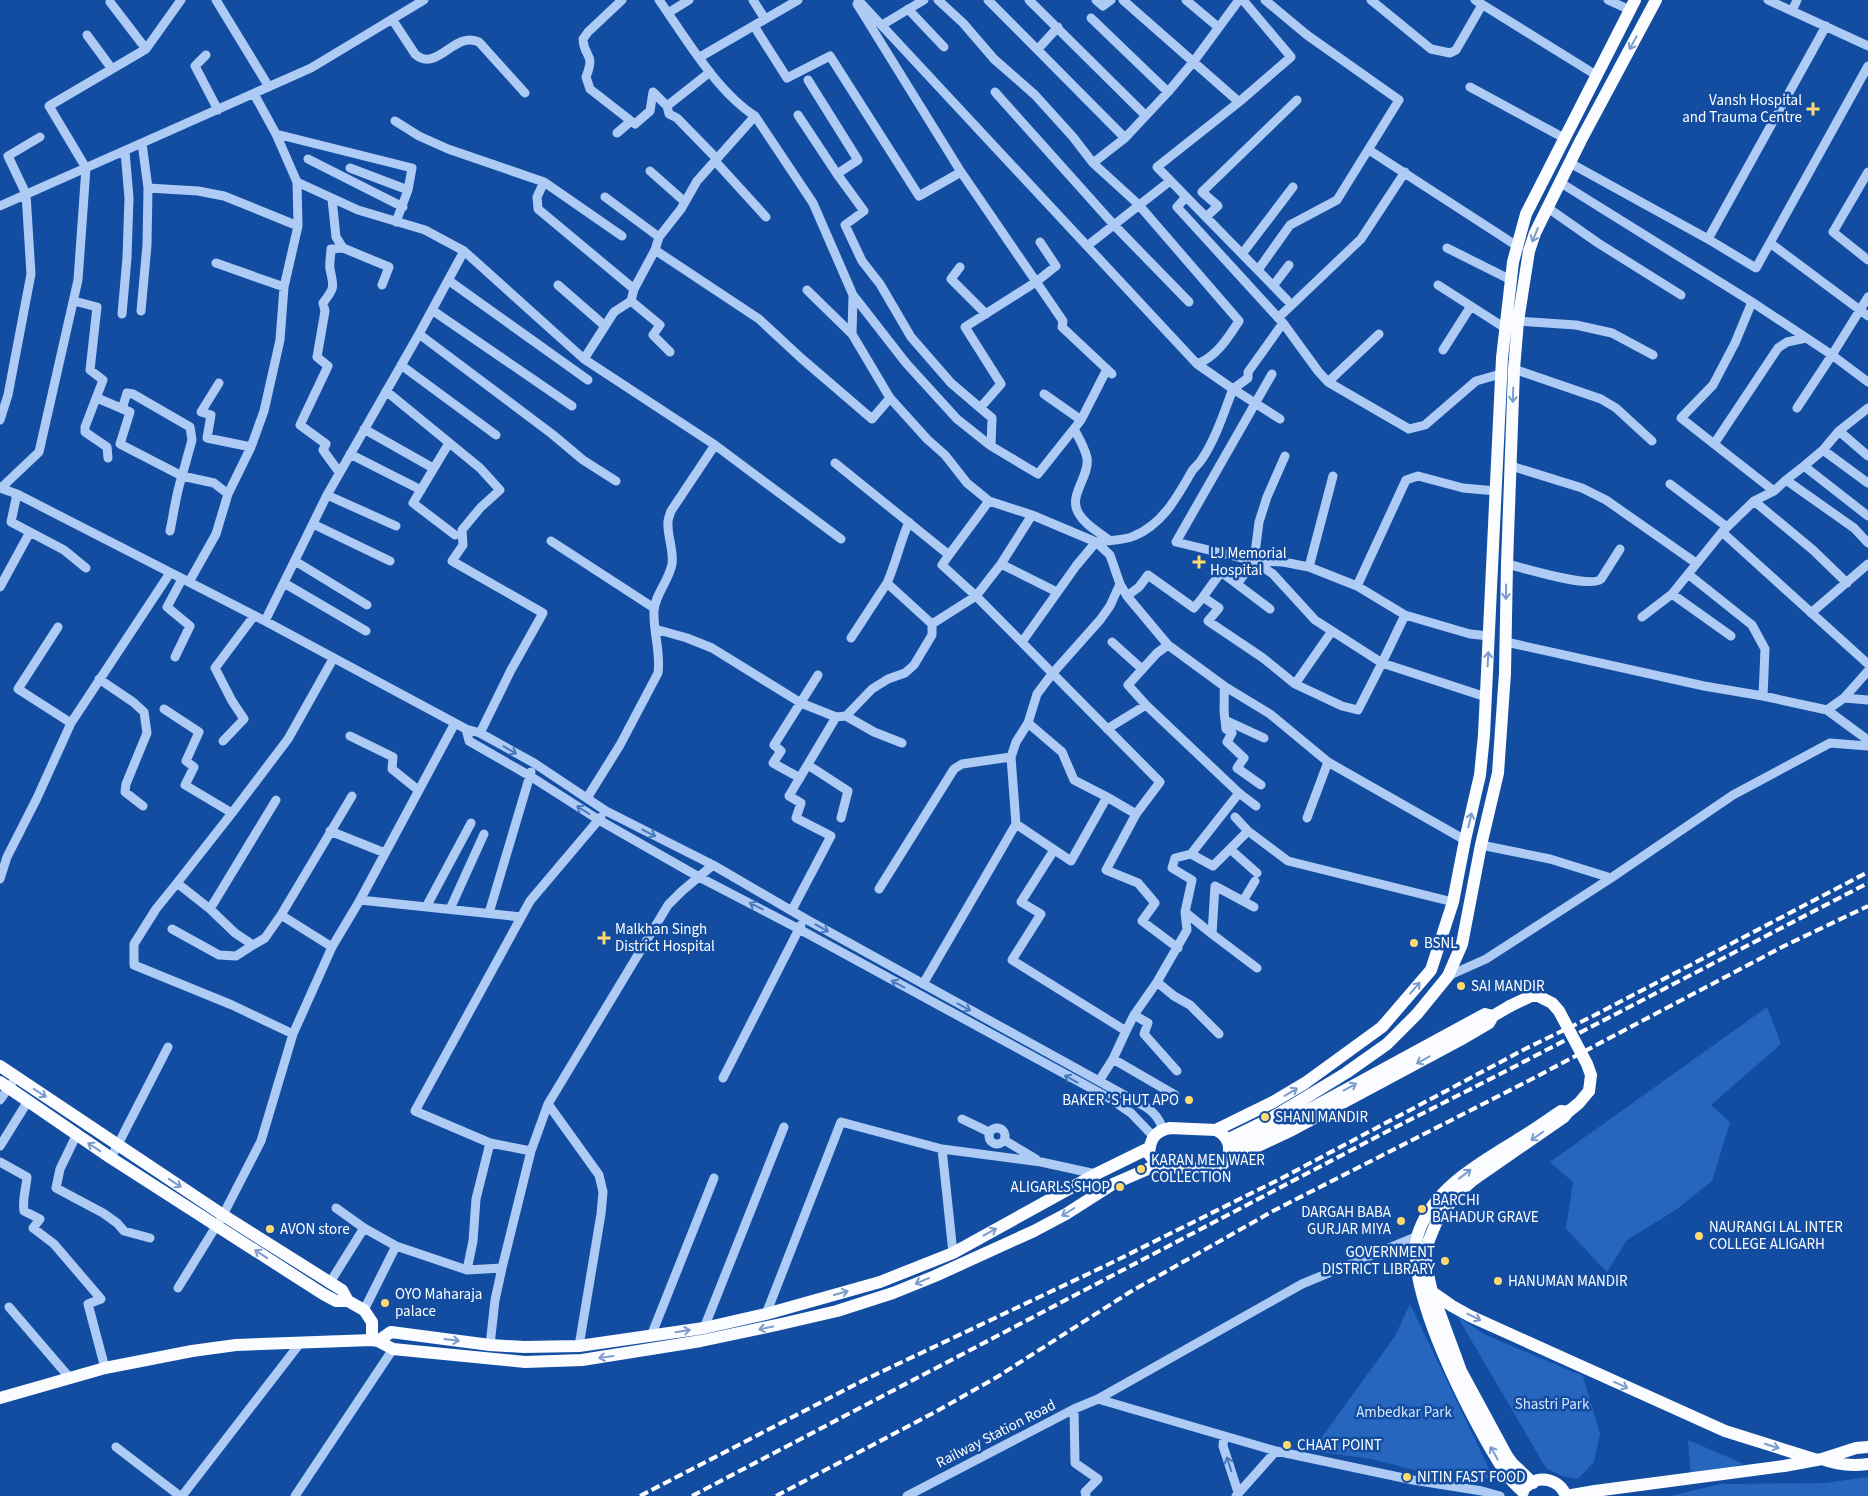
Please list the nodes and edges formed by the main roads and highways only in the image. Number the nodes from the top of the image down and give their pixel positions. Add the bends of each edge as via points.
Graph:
1 (1656, 0) edge
2 (1632, 5) edge
3 (0, 1066) edge
4 (4, 1085) edge
5 (1568, 1112) junction
6 (1216, 1130) junction
7 (1155, 1138) junction
8 (1227, 1150) junction
9 (1158, 1165) junction
10 (220, 1220) junction
11 (293, 1267) junction
12 (1432, 1292) junction
13 (348, 1301) junction
14 (810, 1302) junction
15 (814, 1316) junction
16 (375, 1341) junction
17 (0, 1398) edge
18 (1868, 1447) edge
19 (1818, 1459) junction
20 (1868, 1464) edge
21 (1533, 1483) junction
22 (1522, 1494) edge

1 -> 8 main road via 1570,163 1529,251 1514,370 1505,682 1498,773 1462,944 1448,976 1387,1044
6 -> 2 main road via 1305,1083 1382,1027 1431,970 1452,902 1480,775 1505,328 1513,262 1526,214
3 -> 10 main road via 119,1145
10 -> 4 main road via 111,1158
5 - 8 main road, bridge via 1589,1091 1591,1075 1559,1011 1552,1003 1531,996 1493,1016 1485,1014 1290,1120
5 -> 12 main road via 1473,1180 1447,1206 1429,1240 1427,1263
22 -> 5 main road via 1504,1471 1450,1370 1420,1292 1415,1247 1426,1218 1455,1182 1561,1111
6 - 7 main road
6 - 8 main road via 1222,1133
7 - 9 main road via 1149,1154
14 -> 7 main road via 897,1277 953,1253
8 - 9 main road via 1216,1169
9 -> 15 main road via 1112,1184 1066,1214 989,1253 893,1294
10 - 11 main road
11 - 13 main road via 342,1290
11 - 13 main road via 336,1301
12 -> 19 main road via 1470,1316 1644,1395 1725,1430
12 - 21 main road via 1478,1404 1507,1456
13 - 16 main road via 364,1310 372,1322
14 - 15 main road
16 -> 14 main road via 391,1332 490,1345 579,1346 704,1328
15 -> 16 main road via 701,1341 582,1360 525,1362 394,1349
16 - 17 main road via 210,1348 105,1368
18 - 19 main road
19 - 20 main road via 1853,1466
19 - 21 main road via 1566,1496 1564,1489 1553,1481 1540,1479
21 - 22 main road via 1528,1484

